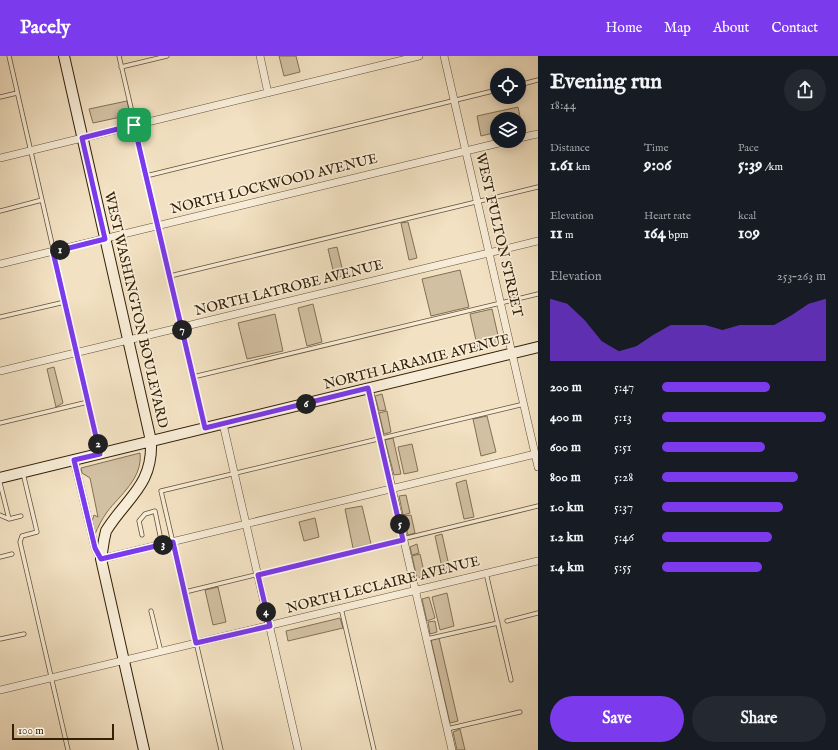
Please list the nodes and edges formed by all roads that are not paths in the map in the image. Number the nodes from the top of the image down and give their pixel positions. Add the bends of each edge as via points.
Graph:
1 (8, 56) edge
2 (64, 56) edge
3 (119, 56) edge
4 (167, 56) edge
5 (260, 56) edge
6 (419, 56) edge
7 (444, 56) edge
8 (121, 67) junction
9 (538, 80) edge
10 (526, 83) edge
11 (490, 92) edge
12 (17, 93) junction
13 (268, 93) junction
14 (0, 97) edge
15 (454, 100) junction
16 (134, 125) junction
17 (538, 134) edge
18 (526, 137) edge
19 (82, 138) junction
20 (490, 145) edge
21 (30, 150) junction
22 (466, 151) junction
23 (0, 158) edge
24 (146, 176) junction
25 (538, 187) edge
26 (42, 200) junction
27 (478, 202) junction
28 (0, 211) edge
29 (158, 226) junction
30 (105, 239) junction
31 (538, 241) edge
32 (53, 252) junction
33 (490, 252) junction
34 (0, 264) edge
35 (170, 276) junction
36 (538, 294) edge
37 (65, 302) junction
38 (501, 303) junction
39 (0, 317) edge
40 (181, 327) junction
41 (128, 340) junction
42 (538, 347) edge
43 (76, 352) junction
44 (512, 354) junction
45 (0, 371) edge
46 (193, 377) junction
47 (368, 388) junction
48 (88, 402) junction
49 (524, 404) junction
50 (0, 423) edge
51 (223, 424) junction
52 (205, 428) junction
53 (380, 438) junction
54 (151, 441) junction
55 (100, 454) junction
56 (535, 454) junction
57 (74, 460) junction
58 (538, 467) edge
59 (23, 472) junction
60 (235, 474) junction
61 (0, 478) edge
62 (0, 483) edge
63 (392, 489) junction
64 (538, 506) edge
65 (0, 515) edge
66 (21, 516) dead end
67 (9, 519) junction
68 (246, 524) junction
69 (142, 535) dead end
70 (403, 540) junction
71 (173, 542) junction
72 (162, 545) junction
73 (12, 554) dead end
74 (0, 557) edge
75 (101, 559) junction
76 (538, 561) edge
77 (486, 573) junction
78 (258, 575) junction
79 (415, 591) junction
80 (184, 592) junction
81 (341, 608) junction
82 (151, 611) dead end
83 (538, 613) edge
84 (507, 621) dead end
85 (498, 623) junction
86 (270, 626) junction
87 (24, 634) dead end
88 (0, 639) edge
89 (426, 639) junction
90 (196, 643) junction
91 (161, 652) junction
92 (123, 661) junction
93 (51, 678) junction
94 (511, 680) dead end
95 (0, 690) edge
96 (520, 712) dead end
97 (447, 730) junction
98 (68, 750) edge
99 (144, 750) edge
100 (221, 750) edge
101 (298, 750) edge
102 (374, 750) edge
103 (452, 750) edge

1 - 12 lane
2 - 19 street, WEST WASHINGTON BOULEVARD
3 - 8 lane
4 - 8 lane
5 - 13 street
6 - 13 street
7 - 15 street, WEST FULTON STREET
8 - 16 lane
9 - 10 lane
11 - 15 lane
12 - 14 lane
12 - 21 lane
13 - 16 street
15 - 22 street, WEST FULTON STREET
15 - 24 lane
16 - 19 street
16 - 24 lane
17 - 18 street
19 - 21 street
19 - 30 street, WEST WASHINGTON BOULEVARD
20 - 22 street, NORTH LOCKWOOD AVENUE
21 - 23 street
21 - 26 lane
22 - 27 street, WEST FULTON STREET
22 - 29 street, NORTH LOCKWOOD AVENUE
24 - 29 lane
25 - 27 lane
26 - 28 lane
26 - 32 lane
27 - 33 street, WEST FULTON STREET
27 - 35 lane
29 - 30 street, NORTH LOCKWOOD AVENUE
29 - 35 lane
30 - 32 street, NORTH LOCKWOOD AVENUE
30 - 41 street, WEST WASHINGTON BOULEVARD
31 - 33 street, NORTH LATROBE AVENUE
32 - 34 street, NORTH LOCKWOOD AVENUE
32 - 37 lane
33 - 38 street, WEST FULTON STREET
33 - 40 street, NORTH LATROBE AVENUE
35 - 40 lane
36 - 38 lane
37 - 39 lane
37 - 43 lane
38 - 44 street, WEST FULTON STREET
38 - 46 lane
40 - 41 street, NORTH LATROBE AVENUE
40 - 46 lane
41 - 43 street, NORTH LATROBE AVENUE
41 - 54 street, WEST WASHINGTON BOULEVARD
42 - 44 street, NORTH LARAMIE AVENUE
43 - 45 street, NORTH LATROBE AVENUE
43 - 48 lane
44 - 47 street, NORTH LARAMIE AVENUE
44 - 49 street, WEST FULTON STREET
46 - 52 lane
47 - 51 street, NORTH LARAMIE AVENUE
47 - 53 street
48 - 50 lane
48 - 55 lane
49 - 53 lane
49 - 56 street, WEST FULTON STREET
51 - 52 street, NORTH LARAMIE AVENUE
51 - 60 street
52 - 54 street, NORTH LARAMIE AVENUE
53 - 60 lane
53 - 63 street
54 - 55 street, NORTH LARAMIE AVENUE
54 - 75 street, WEST WASHINGTON BOULEVARD via 147,474 106,531
55 - 57 street, NORTH LARAMIE AVENUE
56 - 58 street, WEST FULTON STREET
56 - 63 street
57 - 59 street, NORTH LARAMIE AVENUE
57 - 75 street, WEST WASHINGTON BOULEVARD via 95,548
59 - 61 street, NORTH LARAMIE AVENUE
59 - 93 lane via 37,532 22,536 20,542
60 - 68 street
60 - 71 lane via 161,491
62 - 67 lane
63 - 68 street
63 - 70 street
64 - 70 lane
65 - 67 lane
66 - 67 lane
68 - 71 street
68 - 78 street
69 - 72 lane via 139,521 145,514 155,511
70 - 78 lane
70 - 79 street
71 - 72 street
71 - 80 lane
72 - 75 street
73 - 74 lane
75 - 92 street, WEST WASHINGTON BOULEVARD
76 - 77 street, NORTH LECLAIRE AVENUE
77 - 79 street, NORTH LECLAIRE AVENUE
77 - 85 lane
78 - 80 lane
78 - 86 street
79 - 81 street, NORTH LECLAIRE AVENUE
79 - 89 street
80 - 90 lane
81 - 86 street, NORTH LECLAIRE AVENUE
81 - 102 lane
82 - 91 lane
83 - 84 lane
85 - 89 lane
85 - 94 lane
86 - 90 street, NORTH LECLAIRE AVENUE
86 - 101 street
87 - 88 lane
89 - 97 street
90 - 91 street, NORTH LECLAIRE AVENUE
90 - 100 lane
91 - 92 street, NORTH LECLAIRE AVENUE
92 - 93 street, NORTH LECLAIRE AVENUE
92 - 99 street, WEST WASHINGTON BOULEVARD
93 - 95 street, NORTH LECLAIRE AVENUE
93 - 98 lane
96 - 97 lane
97 - 103 street

